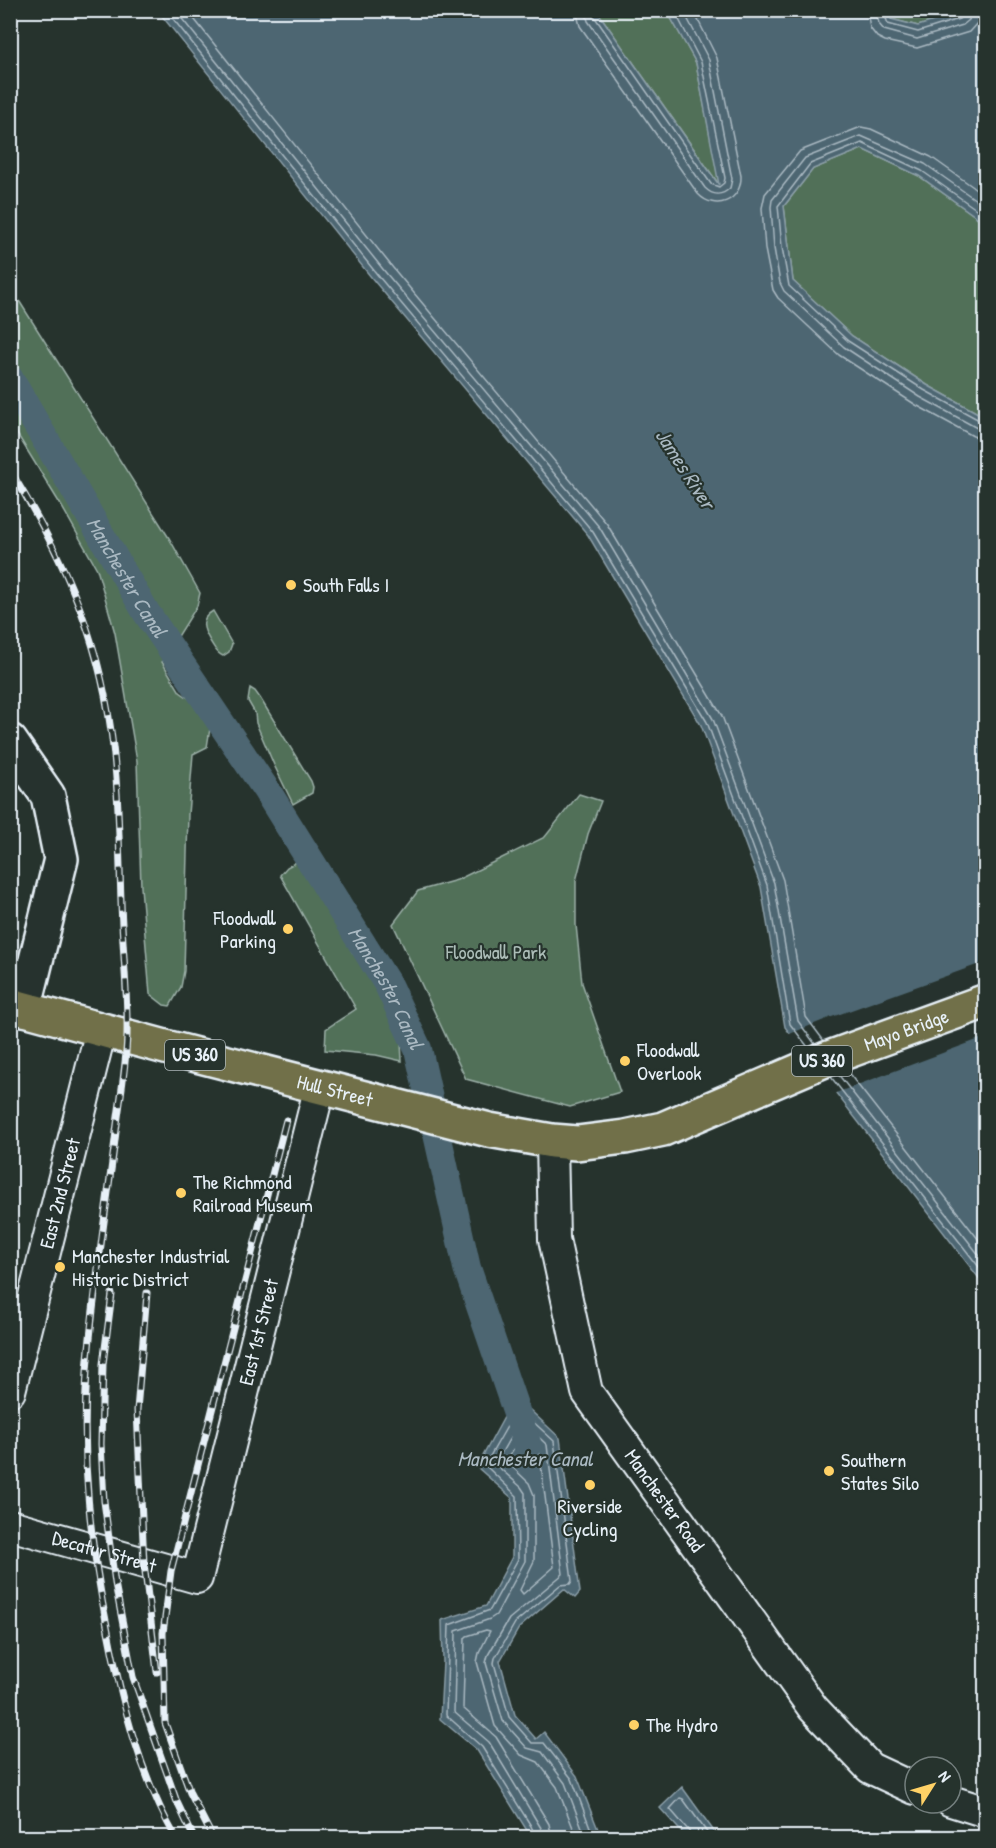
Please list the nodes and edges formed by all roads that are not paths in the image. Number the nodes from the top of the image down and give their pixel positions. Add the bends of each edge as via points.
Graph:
1 (10, 741) edge
2 (986, 1001) edge
3 (17, 1007) edge
4 (101, 1030) junction
5 (320, 1086) junction
6 (663, 1129) joint
7 (552, 1142) junction
8 (10, 1391) edge
9 (10, 1525) edge
10 (197, 1578) joint
11 (903, 1783) edge
12 (963, 1805) edge
13 (986, 1812) edge

1 - 3 street via 48,796 61,859
2 - 6 main road, Mayo Bridge / US 360 via 829,1058
3 - 4 main road, Hull Street / US 360
4 - 5 main road, Hull Street / US 360
4 - 8 street, East 2nd Street
5 - 7 main road, Hull Street / US 360 via 489,1130
5 - 10 street, East 1st Street
6 - 7 main road, Hull Street / US 360 via 598,1141
7 - 11 street, Manchester Road via 554,1239 587,1392 813,1708 870,1768
9 - 10 street, Decatur Street
12 - 13 street

